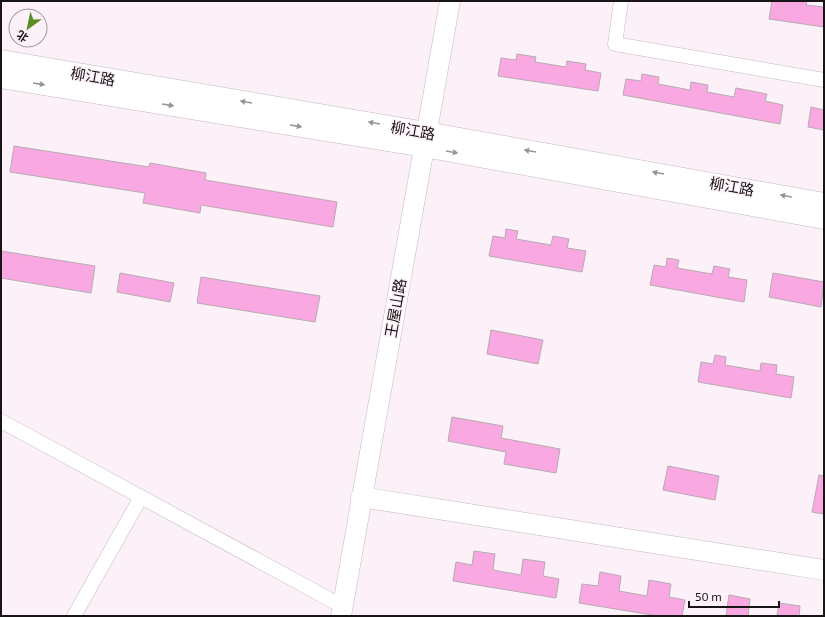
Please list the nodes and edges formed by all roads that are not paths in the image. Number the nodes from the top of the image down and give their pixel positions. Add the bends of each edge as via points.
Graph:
1 (450, 1) edge
2 (621, 1) edge
3 (1, 60) edge
4 (1, 78) edge
5 (824, 80) edge
6 (425, 140) junction
7 (824, 203) edge
8 (824, 219) edge
9 (1, 421) edge
10 (361, 496) junction
11 (141, 497) junction
12 (824, 570) edge
13 (341, 611) edge
14 (74, 616) edge

1 - 6 street, 王屋山路
2 - 5 street via 615,44
6 -> 3 street, 柳江路
4 -> 6 street, 柳江路
7 -> 6 street, 柳江路
6 -> 8 street, 柳江路
6 - 10 street, 王屋山路
9 - 11 street
10 - 12 street
10 - 13 street, 王屋山路
11 - 13 street
11 - 14 street

